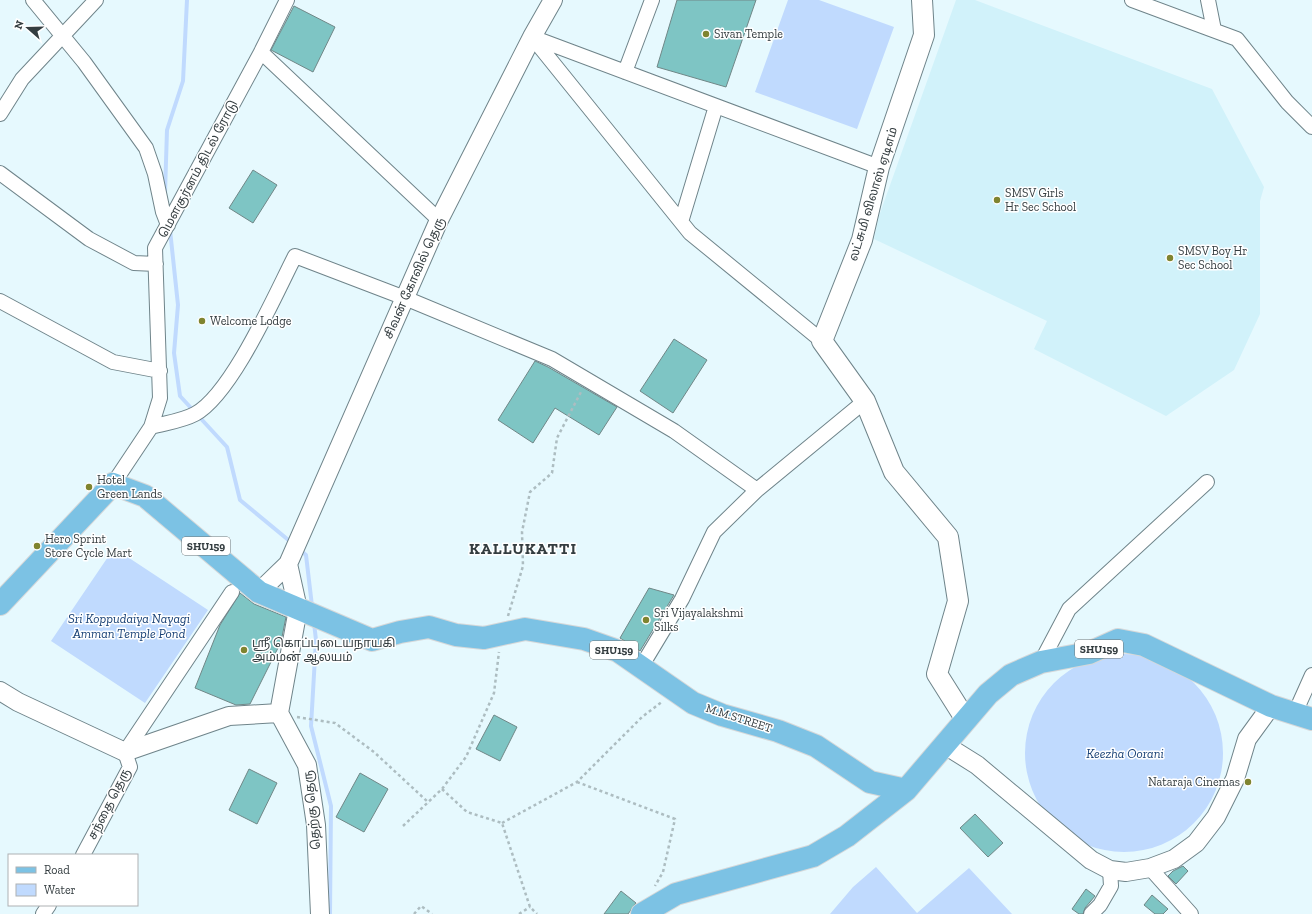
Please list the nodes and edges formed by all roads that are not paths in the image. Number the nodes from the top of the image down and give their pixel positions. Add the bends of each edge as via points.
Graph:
1 (33, 0) edge
2 (96, 0) edge
3 (287, 0) edge
4 (553, 0) edge
5 (652, 0) edge
6 (922, 0) edge
7 (1132, 0) edge
8 (1208, 0) edge
9 (1214, 30) junction
10 (63, 36) junction
11 (532, 37) junction
12 (261, 52) junction
13 (625, 72) junction
14 (716, 106) junction
15 (0, 114) edge
16 (1312, 127) edge
17 (879, 167) junction
18 (0, 173) edge
19 (439, 220) junction
20 (681, 222) junction
21 (168, 225) junction
22 (156, 264) junction
23 (405, 298) junction
24 (0, 301) edge
25 (822, 341) junction
26 (160, 371) junction
27 (865, 401) junction
28 (151, 427) junction
29 (1207, 482) dead end
30 (113, 484) junction
31 (757, 490) junction
32 (288, 564) junction
33 (232, 592) dead end
34 (259, 592) junction
35 (0, 604) edge
36 (298, 609) junction
37 (1041, 662) junction
38 (641, 667) junction
39 (1312, 675) edge
40 (0, 691) edge
41 (1271, 706) junction
42 (279, 713) junction
43 (1303, 716) edge
44 (966, 720) junction
45 (945, 745) junction
46 (124, 752) junction
47 (906, 790) junction
48 (84, 854) edge
49 (1150, 868) junction
50 (1110, 870) junction
51 (48, 906) edge
52 (42, 914) edge
53 (320, 914) edge
54 (642, 914) edge
55 (1092, 914) edge
56 (1191, 914) edge

1 - 10 street
2 - 10 street
3 - 12 street, மௌகுர்னம் திடல் ரோடு
4 - 11 street, சிவன் கோவில் தெரு
5 - 13 street
6 - 17 main road, லட்சுமி விலாஸ் ஏடிஎம் via 924,35
7 - 9 street
8 - 9 street
9 - 16 street via 1237,39 1287,102
10 - 15 street via 22,79
10 - 21 street via 146,148
11 - 13 street
11 - 19 street, சிவன் கோவில் தெரு
11 - 20 street
12 - 19 street
12 - 21 street, மௌகுர்னம் திடல் ரோடு
13 - 14 street
14 - 17 street
14 - 20 street
17 - 25 main road, லட்சுமி விலாஸ் ஏடிஎம் via 862,240
18 - 22 street via 89,239 134,263
19 - 23 street, சிவன் கோவில் தெரு
20 - 25 street via 690,233
21 - 22 street, மௌகுர்னம் திடல் ரோடு via 155,248
22 - 26 street, மௌகுர்னம் திடல் ரோடு
23 - 28 street via 295,256 260,326 219,394 195,414
23 - 31 street via 552,359 674,431
23 - 32 street, சிவன் கோவில் தெரு
24 - 26 street via 113,362
25 - 27 main road
26 - 28 street, மௌகுர்னம் திடல் ரோடு via 160,398
27 - 31 street
27 - 44 main road via 894,472 948,537 958,601 937,674
28 - 30 street, மௌகுர்னம் திடல் ரோடு
29 - 37 street via 1069,609
30 - 34 main road, SHU159 via 145,496
30 - 35 main road, மௌகுர்னம் திடல் ரோடு
31 - 38 street via 714,532 682,599
32 - 34 street
32 - 36 street
33 - 46 street
34 - 36 main road, SHU159
36 - 38 main road, M.M.STREET / SHU159 via 372,640 429,627 456,635 484,638 525,629 584,639 618,651
36 - 42 street
37 - 41 main road, SHU159 via 1089,653 1118,640 1144,646
37 - 44 main road, SHU159 via 1011,675 988,694
38 - 47 main road, M.M.STREET / SHU159 via 693,703 816,746 870,782
39 - 43 street
40 - 46 street
41 - 43 main road, SHU159
41 - 49 street via 1247,739 1235,779 1216,817 1196,843 1174,859
42 - 46 street via 229,716
42 - 53 street, தெற்கு தெரு via 307,764 316,825
44 - 45 main road, SHU159
45 - 47 main road, SHU159
45 - 50 street via 977,765 1091,860
46 - 48 street, சந்தை தெரு via 130,767
47 - 54 main road via 847,836 812,856 676,894
49 - 50 street via 1126,872
49 - 56 street
50 - 55 street via 1111,886
51 - 52 street

